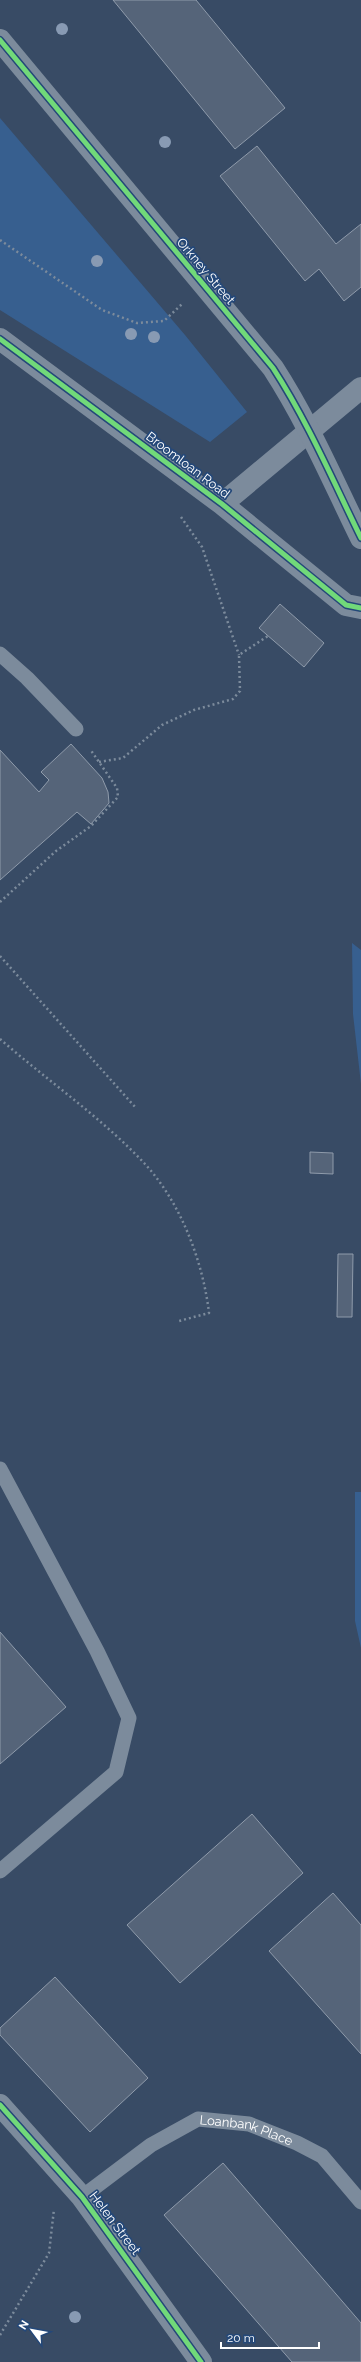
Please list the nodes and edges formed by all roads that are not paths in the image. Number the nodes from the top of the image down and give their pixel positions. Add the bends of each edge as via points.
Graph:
1 (0, 40) edge
2 (0, 339) edge
3 (361, 388) edge
4 (310, 431) junction
5 (222, 504) junction
6 (361, 538) edge
7 (361, 608) edge
8 (0, 654) edge
9 (76, 729) road end
10 (0, 1469) edge
11 (0, 1871) edge
12 (0, 2105) edge
13 (82, 2197) junction
14 (361, 2202) edge
15 (201, 2362) edge

1 - 4 street, Orkney Street via 273,368
2 - 5 street, Broomloan Road
3 - 4 street
4 - 5 street
4 - 6 street, Orkney Street
5 - 7 street, Broomloan Road via 346,605
8 - 9 lane
10 - 11 lane via 97,1651 129,1718 116,1772
12 - 13 street, Helen Street
13 - 14 lane, Loanbank Place via 151,2146 198,2119 250,2124 297,2143 322,2156
13 - 15 street, Helen Street

